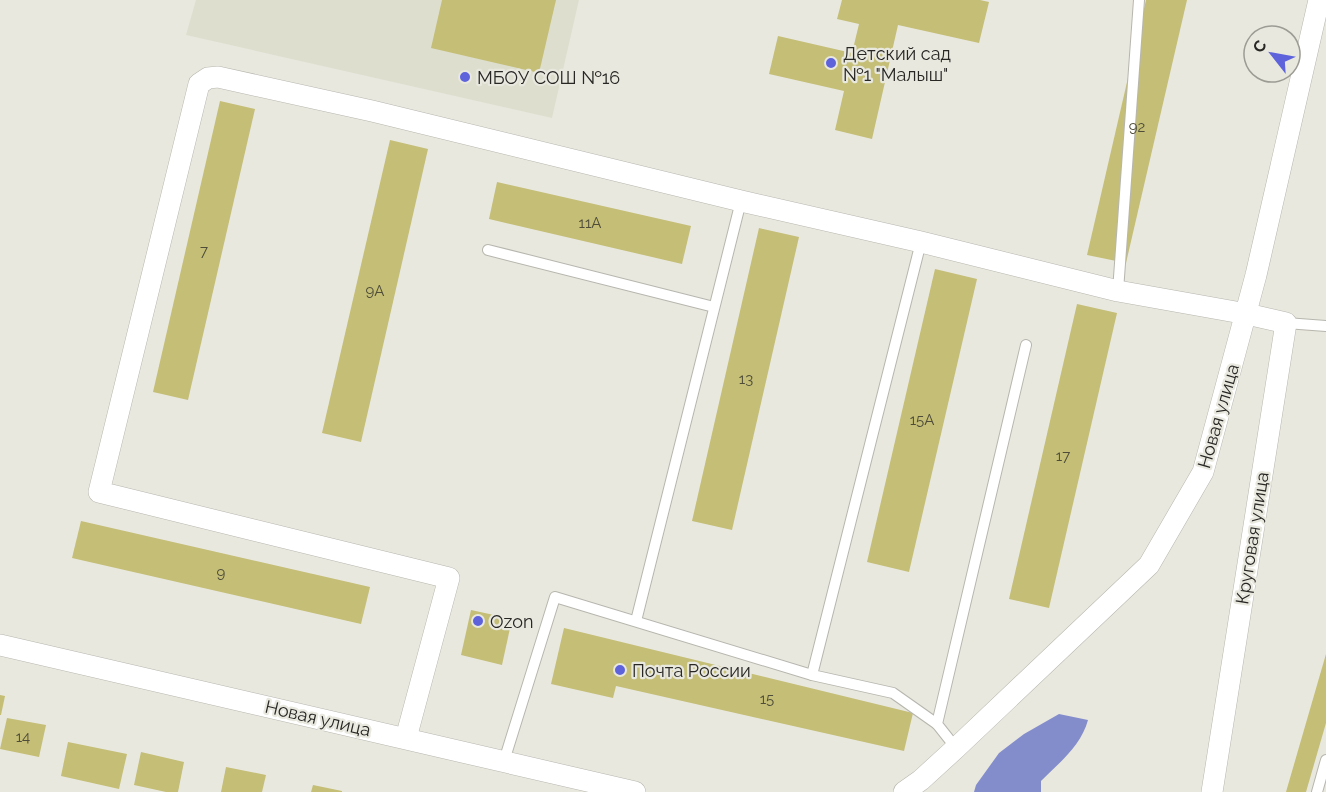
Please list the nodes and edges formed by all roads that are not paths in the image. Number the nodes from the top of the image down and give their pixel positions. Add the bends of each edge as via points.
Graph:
1 (1138, 0) edge
2 (1319, 0) edge
3 (741, 201) junction
4 (921, 242) junction
5 (488, 250) dead end
6 (1118, 291) junction
7 (714, 307) junction
8 (1247, 314) junction
9 (1286, 323) junction
10 (1326, 326) edge
11 (1026, 345) dead end
12 (636, 621) junction
13 (0, 645) edge
14 (812, 675) junction
15 (937, 724) junction
16 (406, 738) junction
17 (956, 748) junction
18 (1326, 760) edge
19 (504, 761) junction
20 (635, 792) edge
21 (904, 792) edge
22 (1212, 792) edge
23 (1317, 792) edge

1 - 6 lane
2 - 8 street, Новая улица
3 - 4 street
3 - 7 lane
3 - 16 street via 218,77 200,84 99,492 449,578
4 - 6 street
4 - 14 lane
5 - 7 lane
6 - 8 street
7 - 12 lane
8 - 9 street
8 - 17 street, Новая улица via 1203,472 1149,565
9 - 10 lane
9 - 22 street, Круговая улица
11 - 15 lane
12 - 14 lane
12 - 19 lane via 555,597
13 - 16 street, Новая улица
14 - 15 lane via 893,693
15 - 17 lane
16 - 19 street, Новая улица
17 - 21 street, Новая улица
18 - 23 lane
19 - 20 street, Новая улица

